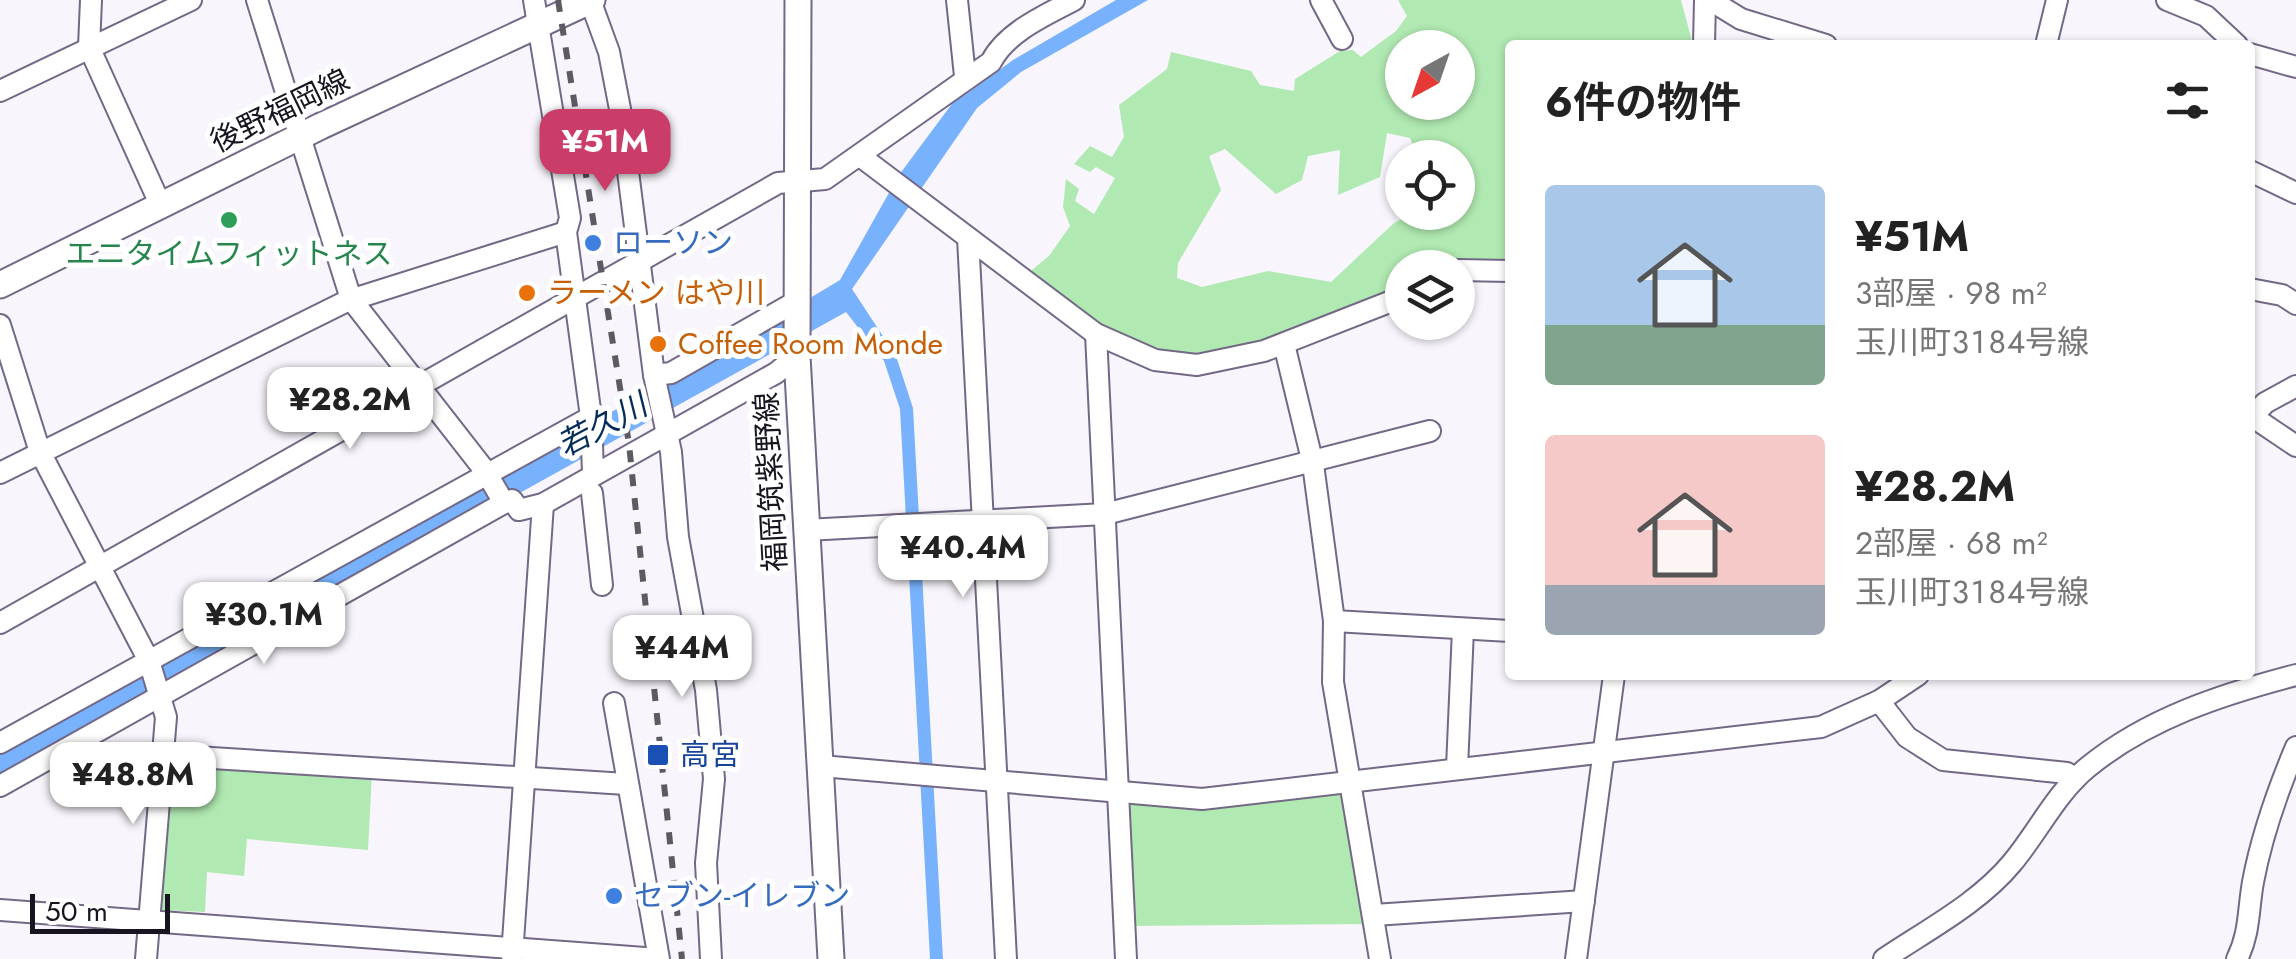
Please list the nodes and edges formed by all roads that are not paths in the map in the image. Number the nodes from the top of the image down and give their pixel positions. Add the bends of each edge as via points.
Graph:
1 (92, 0) edge
2 (192, 0) edge
3 (257, 0) edge
4 (591, 0) edge
5 (798, 0) edge
6 (956, 0) edge
7 (1074, 0) edge
8 (1321, 0) edge
9 (1707, 0) edge
10 (2056, 0) edge
11 (2167, 0) edge
12 (537, 11) edge
13 (1342, 38) dead end
14 (1704, 40) edge
15 (1810, 40) edge
16 (2047, 40) edge
17 (2232, 40) edge
18 (89, 47) junction
19 (2255, 55) edge
20 (2296, 67) edge
21 (965, 76) junction
22 (0, 90) edge
23 (301, 137) junction
24 (860, 156) junction
25 (2255, 173) edge
26 (800, 182) junction
27 (2296, 193) edge
28 (161, 206) junction
29 (568, 225) junction
30 (968, 238) junction
31 (638, 264) junction
32 (1475, 270) edge
33 (1505, 271) edge
34 (0, 285) edge
35 (2255, 291) edge
36 (352, 300) junction
37 (577, 300) junction
38 (1385, 304) edge
39 (2296, 304) edge
40 (799, 312) junction
41 (0, 325) edge
42 (1096, 334) junction
43 (1284, 344) junction
44 (797, 356) junction
45 (654, 379) junction
46 (418, 386) junction
47 (2296, 386) edge
48 (2255, 413) edge
49 (591, 417) junction
50 (2255, 419) edge
51 (664, 427) junction
52 (1430, 431) dead end
53 (2296, 446) edge
54 (40, 452) junction
55 (1313, 464) junction
56 (0, 472) edge
57 (486, 472) junction
58 (592, 474) junction
59 (504, 503) junction
60 (543, 504) junction
61 (1105, 514) junction
62 (984, 520) junction
63 (806, 530) junction
64 (100, 565) junction
65 (602, 585) dead end
66 (0, 622) edge
67 (1334, 622) junction
68 (1463, 629) junction
69 (1505, 631) edge
70 (149, 660) junction
71 (2296, 675) edge
72 (1613, 680) edge
73 (1911, 680) edge
74 (160, 693) junction
75 (1880, 701) junction
76 (614, 706) dead end
77 (0, 742) edge
78 (2296, 747) edge
79 (1606, 752) junction
80 (164, 755) junction
81 (820, 766) junction
82 (1457, 768) junction
83 (525, 777) junction
84 (2076, 779) junction
85 (997, 780) junction
86 (1351, 782) junction
87 (626, 784) junction
88 (0, 786) edge
89 (1117, 792) junction
90 (1584, 901) junction
91 (0, 910) edge
92 (1374, 915) junction
93 (149, 921) junction
94 (512, 953) edge
95 (711, 958) edge
96 (146, 959) edge
97 (658, 959) edge
98 (700, 959) edge
99 (831, 959) edge
100 (1006, 959) edge
101 (1126, 959) edge
102 (1380, 959) edge
103 (1576, 959) edge
104 (1884, 959) edge
105 (2237, 959) edge

1 - 18 street
2 - 18 street
3 - 23 street
4 - 12 main road, 後野福岡線
4 - 31 street via 610,52
5 - 26 main road, 福岡筑紫野線
6 - 21 street
7 - 21 street via 1033,22 991,62
8 - 13 street
9 - 14 street
9 - 15 street via 1741,19
10 - 16 street
11 - 17 street via 2206,16
12 - 23 main road, 後野福岡線
12 - 29 street
18 - 22 street
18 - 28 street
19 - 20 street
21 - 24 street
23 - 28 main road, 後野福岡線
23 - 36 street
24 - 26 street via 825,180
24 - 30 street
25 - 27 street
26 - 31 street via 778,184
26 - 40 main road, 福岡筑紫野線
28 - 34 main road, 後野福岡線
29 - 36 street
29 - 37 street
30 - 42 street
30 - 62 street
31 - 37 street
31 - 45 street
32 - 33 street
35 - 39 street
36 - 46 street
36 - 54 street
37 - 46 street
37 - 49 street
38 - 43 street
40 - 44 main road, 福岡筑紫野線
40 - 45 street
41 - 54 street
42 - 43 street via 1174,364
42 - 61 street
43 - 55 street
44 - 51 street via 776,373
44 - 63 main road, 福岡筑紫野線
45 - 51 street
46 - 57 street
46 - 64 street
47 - 48 street
49 - 57 street
49 - 58 street
50 - 53 street
51 - 58 street
51 - 95 street via 714,755 706,863
52 - 55 street
54 - 56 street
54 - 64 street
55 - 61 street
55 - 67 street
57 - 59 street
57 - 70 street
58 - 60 street
58 - 65 street
59 - 60 street via 512,500 519,510
59 - 74 street
60 - 83 street
61 - 62 street
61 - 89 street
62 - 63 street
62 - 85 street
63 - 81 main road, 福岡筑紫野線
64 - 66 street
64 - 70 street
67 - 68 street
67 - 86 street via 1333,682
68 - 69 street
68 - 82 street
70 - 74 street
70 - 77 street
71 - 84 street via 2169,716
72 - 79 street
73 - 75 street
74 - 80 street
74 - 88 street
75 - 79 street via 1821,727
75 - 84 street via 1907,737 1942,760
76 - 87 street
78 - 105 street via 2268,812 2249,936
79 - 82 street
79 - 90 street
80 - 83 street
80 - 93 street
81 - 85 street
81 - 99 main road, 福岡筑紫野線
82 - 86 street
83 - 87 street
83 - 94 street
84 - 104 street via 1998,878
85 - 89 street
85 - 100 street
86 - 89 street via 1202,799
86 - 92 street
87 - 97 street
89 - 101 street
90 - 92 street
90 - 103 street
91 - 93 street
92 - 102 street
93 - 94 street
93 - 96 street
94 - 97 street
95 - 98 street

